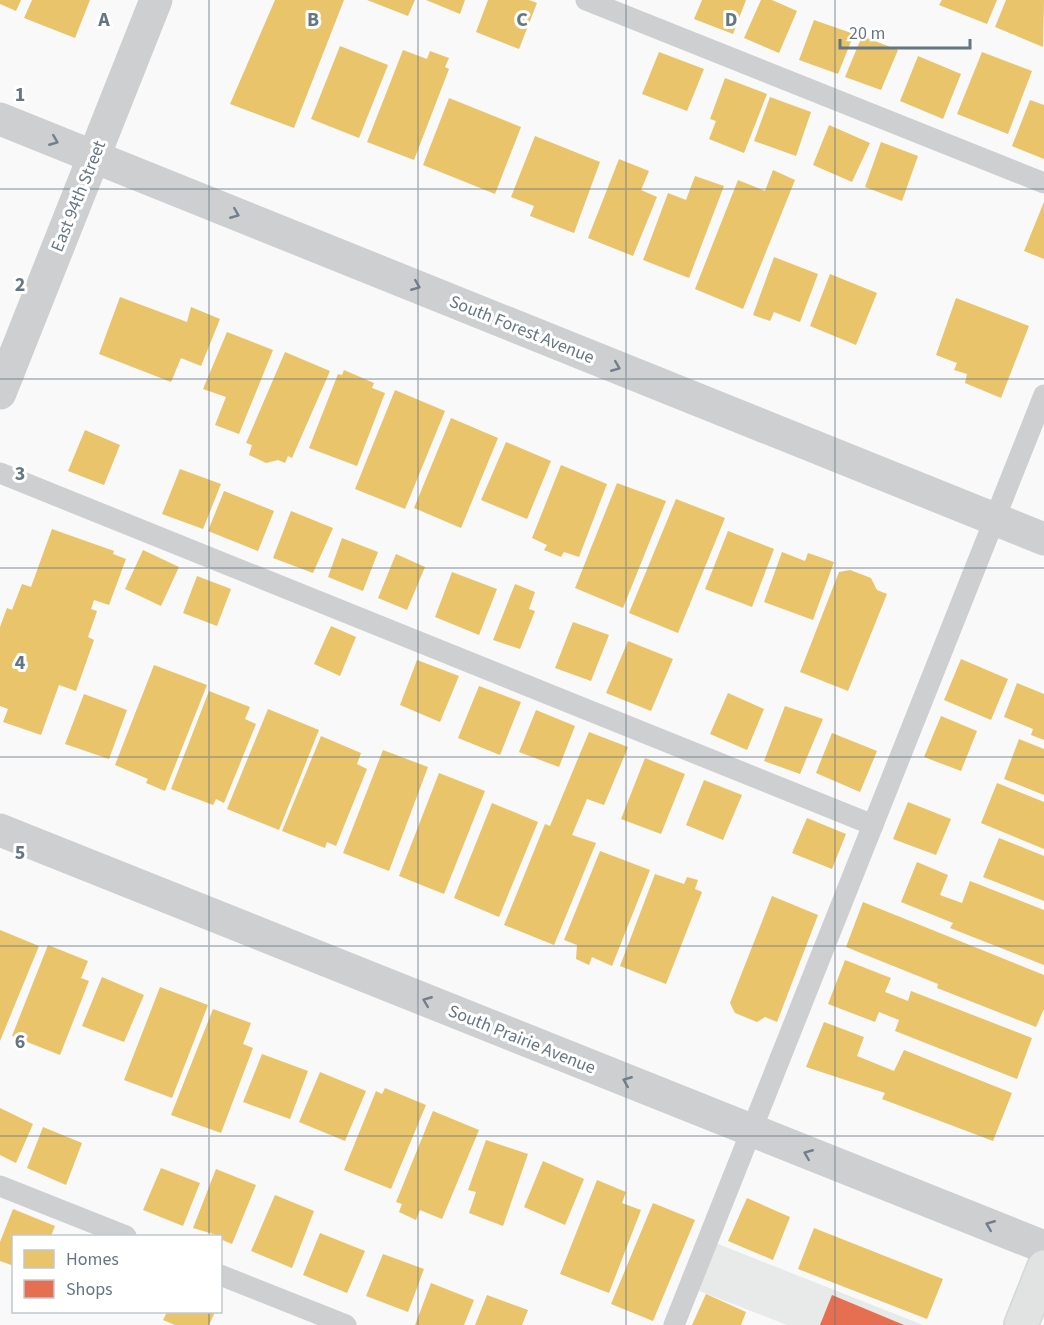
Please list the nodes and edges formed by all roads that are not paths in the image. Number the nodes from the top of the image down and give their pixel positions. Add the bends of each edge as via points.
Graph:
1 (156, 0) edge
2 (586, 0) edge
3 (0, 118) edge
4 (94, 157) junction
5 (1044, 183) edge
6 (0, 393) edge
7 (1044, 396) edge
8 (0, 472) edge
9 (995, 519) junction
10 (1044, 539) edge
11 (873, 825) junction
12 (0, 830) edge
13 (752, 1131) junction
14 (0, 1186) edge
15 (123, 1235) edge
16 (1044, 1247) edge
17 (1044, 1267) edge
18 (222, 1276) edge
19 (346, 1325) edge
20 (674, 1325) edge
21 (1021, 1325) edge

1 - 4 street, East 94th Street
2 - 5 lane
3 -> 4 street, South Forest Avenue
4 - 6 street, East 94th Street
4 -> 9 street, South Forest Avenue
7 - 9 lane
8 - 11 lane
9 - 10 street, South Forest Avenue
9 - 11 lane
11 - 13 lane
13 -> 12 street, South Prairie Avenue
16 -> 13 street, South Prairie Avenue
13 - 20 lane
14 - 15 lane
17 - 21 main road
18 - 19 lane

